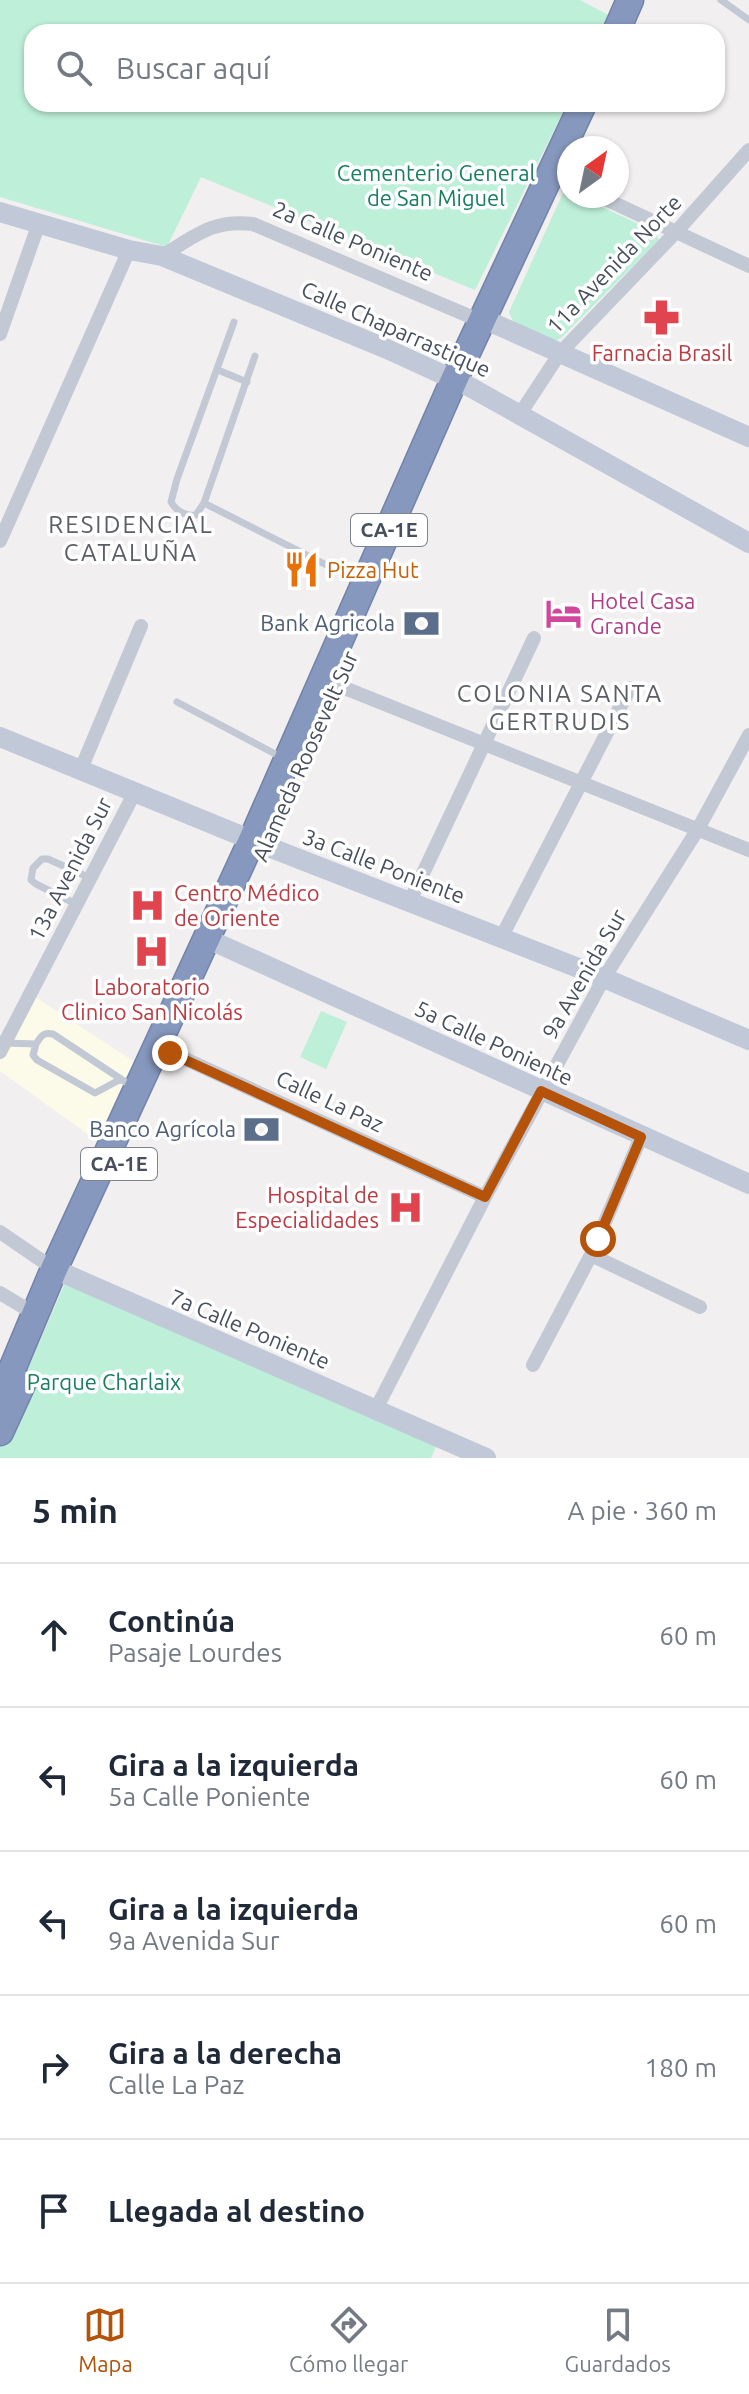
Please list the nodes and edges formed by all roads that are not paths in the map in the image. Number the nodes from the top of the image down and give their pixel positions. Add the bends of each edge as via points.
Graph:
1 (630, 0) edge
2 (642, 0) edge
3 (721, 0) edge
4 (749, 20) edge
5 (620, 24) edge
6 (632, 24) edge
7 (580, 112) edge
8 (591, 112) edge
9 (572, 136) edge
10 (580, 136) edge
11 (749, 150) edge
12 (557, 179) edge
13 (625, 208) edge
14 (0, 212) edge
15 (39, 223) junction
16 (676, 232) junction
17 (129, 250) junction
18 (162, 256) junction
19 (749, 266) edge
20 (234, 322) dead end
21 (488, 322) junction
22 (0, 334) edge
23 (560, 353) junction
24 (255, 356) dead end
25 (218, 370) junction
26 (247, 382) junction
27 (462, 383) junction
28 (520, 414) junction
29 (749, 437) edge
30 (204, 503) junction
31 (0, 541) edge
32 (749, 543) edge
33 (364, 587) junction
34 (141, 626) dead end
35 (534, 638) dead end
36 (329, 682) junction
37 (630, 688) dead end
38 (177, 702) dead end
39 (749, 735) edge
40 (0, 737) edge
41 (482, 745) junction
42 (286, 762) junction
43 (81, 769) junction
44 (581, 784) junction
45 (135, 792) junction
46 (698, 829) junction
47 (259, 843) junction
48 (749, 850) edge
49 (90, 878) junction
50 (410, 901) junction
51 (76, 904) junction
52 (501, 938) junction
53 (219, 944) junction
54 (604, 978) junction
55 (749, 1040) edge
56 (36, 1044) junction
57 (2, 1048) edge
58 (164, 1050) junction
59 (129, 1085) junction
60 (541, 1091) junction
61 (641, 1137) junction
62 (749, 1184) edge
63 (485, 1197) junction
64 (0, 1232) edge
65 (591, 1255) junction
66 (61, 1272) junction
67 (0, 1293) edge
68 (700, 1307) dead end
69 (35, 1314) junction
70 (533, 1365) dead end
71 (6, 1368) edge
72 (0, 1398) edge
73 (376, 1409) junction
74 (0, 1432) edge
75 (486, 1458) edge

1 - 5 highway
2 - 6 highway
3 - 4 lane
7 - 9 highway, CA-1E
8 - 10 highway
11 - 16 street, 11a Avenida Norte
12 - 21 highway, CA-1E
13 - 16 street
14 - 15 street, Calle Chaparrastique
15 - 17 street, Calle Chaparrastique
15 - 22 street
16 - 19 street
16 - 23 street, 11a Avenida Norte
17 - 18 street, Calle Chaparrastique
17 - 31 street
18 - 21 street, 2a Calle Poniente via 211,226 231,221 253,224
18 - 27 street, Calle Chaparrastique
20 - 25 lane
21 - 23 street, 2a Calle Poniente
21 - 27 highway, CA-1E
23 - 28 street, 11a Avenida Norte
23 - 29 street, 2a Calle Poniente
24 - 26 lane
25 - 26 lane
25 - 30 lane via 171,502 187,516 196,515
26 - 30 lane
27 - 28 street, Calle Chaparrastique
27 - 33 highway, Alameda Roosevelt Sur / CA-1E
27 - 36 highway, Alameda Roosevelt Sur / CA-1E
28 - 32 street, Calle Chaparrastique
30 - 33 lane
33 - 36 highway, Alameda Roosevelt Sur / CA-1E
34 - 43 street
35 - 41 street
36 - 41 street
36 - 42 highway, Alameda Roosevelt Sur / CA-1E
36 - 47 highway, Alameda Roosevelt Sur / CA-1E
37 - 44 street
38 - 42 lane
39 - 46 street, 9a Avenida Sur
40 - 43 street, 3a Calle Poniente
41 - 44 street
41 - 50 street
42 - 47 highway, Alameda Roosevelt Sur / CA-1E
43 - 45 street, 3a Calle Poniente
44 - 46 street
44 - 52 street
45 - 47 street, 3a Calle Poniente
45 - 49 street, 13a Avenida Sur
46 - 48 street
46 - 54 street, 9a Avenida Sur
47 - 50 street, 3a Calle Poniente
47 - 53 highway, Alameda Roosevelt Sur / CA-1E
47 - 58 highway, Alameda Roosevelt Sur / CA-1E
49 - 51 street, 13a Avenida Sur
49 - 51 lane via 48,859 33,868 31,880
50 - 52 street, 3a Calle Poniente
51 - 57 street, 13a Avenida Sur
52 - 54 street, 3a Calle Poniente
53 - 58 highway, Alameda Roosevelt Sur / CA-1E
53 - 60 street, 5a Calle Poniente
54 - 55 street, 3a Calle Poniente
54 - 60 street, 9a Avenida Sur
56 - 57 lane
56 - 59 lane via 41,1036 53,1034
56 - 59 lane via 37,1060 95,1093
58 - 59 highway, Alameda Roosevelt Sur / CA-1E
58 - 63 street, Calle La Paz
58 - 66 highway, Alameda Roosevelt Sur / CA-1E
59 - 66 highway, Alameda Roosevelt Sur / CA-1E
60 - 61 street, 5a Calle Poniente
60 - 63 street, 9a Avenida Sur
61 - 62 street, 5a Calle Poniente
61 - 65 street
63 - 73 street, 9a Avenida Sur
64 - 66 street, 7a Calle Poniente
65 - 68 street
65 - 70 street
66 - 69 highway, Alameda Roosevelt Sur / CA-1E
66 - 73 street, 7a Calle Poniente
66 - 74 highway, Alameda Roosevelt Sur / CA-1E
67 - 69 street
69 - 71 highway, Alameda Roosevelt Sur / CA-1E
71 - 72 highway, Alameda Roosevelt Sur / CA-1E
73 - 75 street, 7a Calle Poniente

